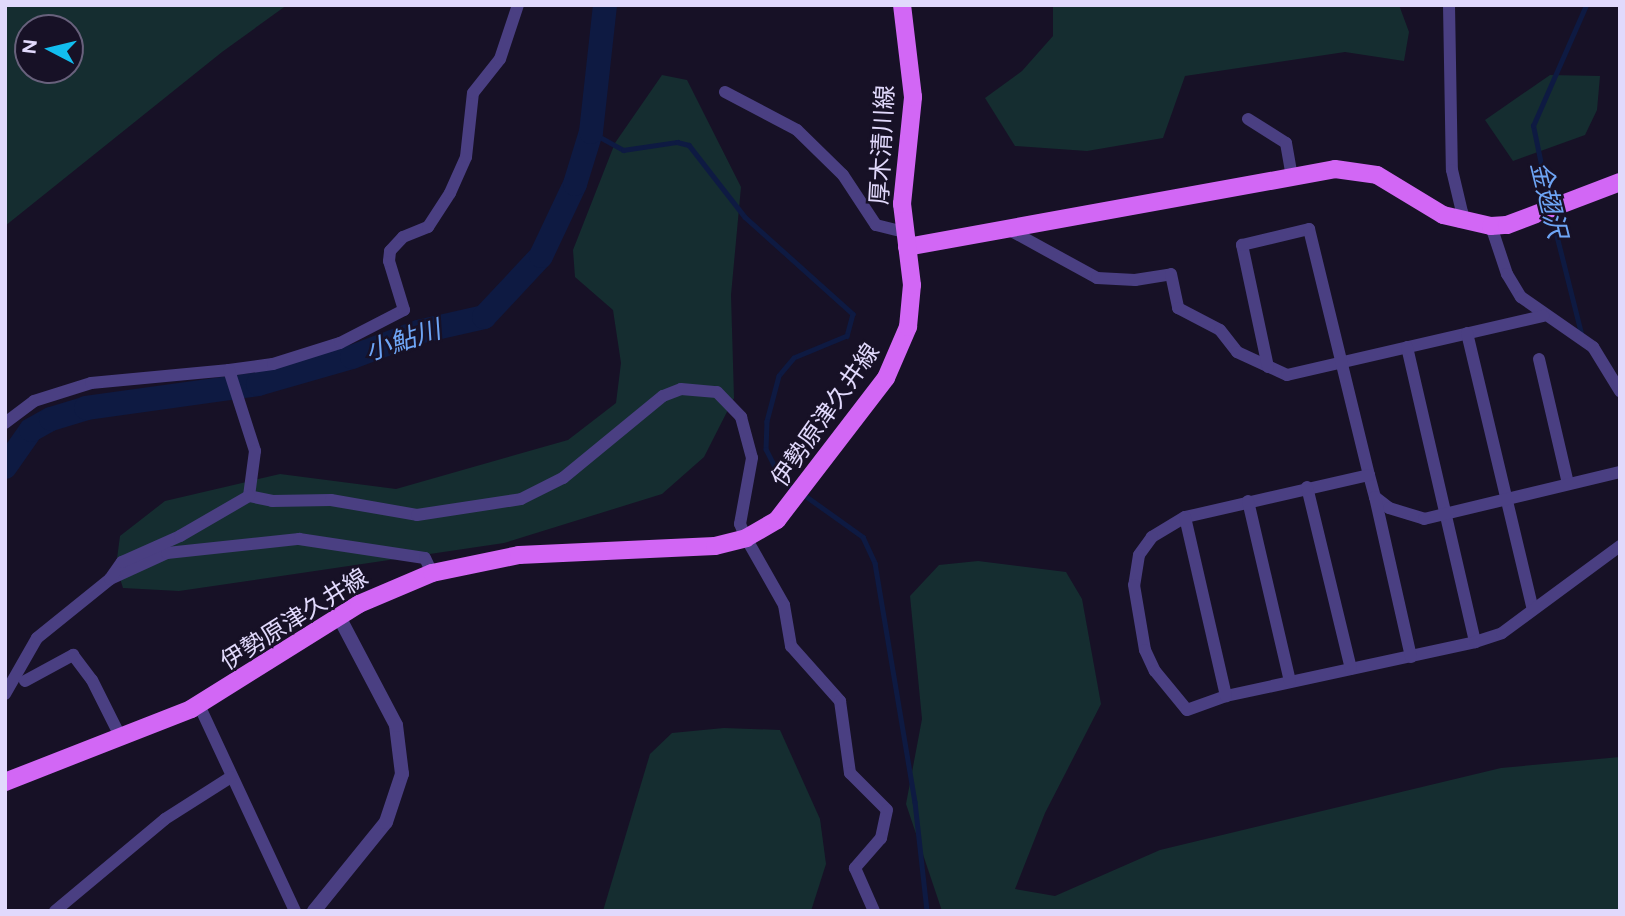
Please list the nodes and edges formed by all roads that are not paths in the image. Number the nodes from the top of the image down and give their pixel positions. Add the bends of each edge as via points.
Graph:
1 (518, 5) edge
2 (902, 5) edge
3 (1440, 5) edge
4 (1449, 5) edge
5 (1446, 19) junction
6 (725, 92) dead end
7 (1248, 119) dead end
8 (1292, 176) junction
9 (1620, 182) edge
10 (1460, 222) junction
11 (1491, 226) junction
12 (1006, 227) junction
13 (906, 240) junction
14 (1543, 316) junction
15 (1468, 333) junction
16 (1407, 347) junction
17 (1539, 359) dead end
18 (1341, 363) junction
19 (1268, 367) junction
20 (230, 371) junction
21 (1620, 391) edge
22 (5, 424) edge
23 (1620, 472) edge
24 (1369, 475) junction
25 (1568, 484) junction
26 (1307, 487) junction
27 (250, 496) junction
28 (1375, 497) junction
29 (1508, 499) junction
30 (1248, 501) junction
31 (1445, 514) junction
32 (1185, 517) junction
33 (746, 538) junction
34 (1620, 546) edge
35 (432, 573) junction
36 (110, 579) junction
37 (1533, 608) junction
38 (339, 617) junction
39 (1475, 642) junction
40 (1411, 657) junction
41 (1351, 669) junction
42 (25, 681) dead end
43 (1290, 681) junction
44 (5, 694) edge
45 (1226, 696) junction
46 (199, 705) junction
47 (121, 738) junction
48 (231, 777) junction
49 (5, 782) edge
50 (55, 911) edge
51 (295, 911) edge
52 (314, 911) edge
53 (874, 911) edge

1 - 20 street via 500,59 473,93 466,157 450,193 428,227 402,237 390,251 404,310 340,343 273,364
2 - 13 main road, 厚木清川線 via 913,97 902,204
3 - 5 street
4 - 5 street
5 - 10 street via 1452,170
6 - 13 street via 797,130 843,175 876,225
7 - 8 street via 1286,143
8 - 10 main road via 1335,169 1377,175
8 - 12 main road
9 - 11 main road via 1507,225
10 - 11 main road
11 - 14 street via 1507,274 1521,297
12 - 13 main road
12 - 19 street via 1097,278 1135,280 1171,274 1178,308 1220,330 1237,352
13 - 33 main road, 伊勢原津久井線 via 910,313 894,363 790,508
14 - 15 street
14 - 21 street via 1593,346
15 - 16 street
15 - 29 street
16 - 18 street
16 - 31 street
17 - 25 street
18 - 19 street via 1287,375
18 - 19 street via 1309,229 1242,245
18 - 24 street
20 - 22 street via 91,383 34,401
20 - 27 street via 250,437 255,472
23 - 25 street
24 - 26 street
24 - 28 street
25 - 29 street
26 - 30 street
26 - 41 street
27 - 33 street via 272,501 331,500 410,514 503,503 563,478 663,396 697,387 717,391 741,417 752,458 740,524
27 - 36 street via 122,562
28 - 31 street via 1408,516 1424,519
28 - 40 street
29 - 31 street
29 - 37 street
30 - 32 street
30 - 43 street
31 - 39 street
32 - 45 street
32 - 45 street via 1152,537 1135,570 1146,650 1155,671 1187,710
33 - 35 main road, 伊勢原津久井線 via 705,547 519,555
33 - 53 street via 783,605 791,646 840,701 850,773 887,810 881,838 855,868
34 - 37 street
35 - 36 street via 425,558 299,539 167,553
35 - 38 main road, 伊勢原津久井線
36 - 44 street via 37,638
37 - 39 street via 1502,633
38 - 46 main road, 伊勢原津久井線
38 - 52 street via 396,725 402,774 386,822
39 - 40 street
40 - 41 street
41 - 43 street
42 - 47 street via 75,656
43 - 45 street
46 - 47 main road, 伊勢原津久井線
46 - 48 street
47 - 49 main road, 伊勢原津久井線
48 - 50 street via 165,819
48 - 51 street

